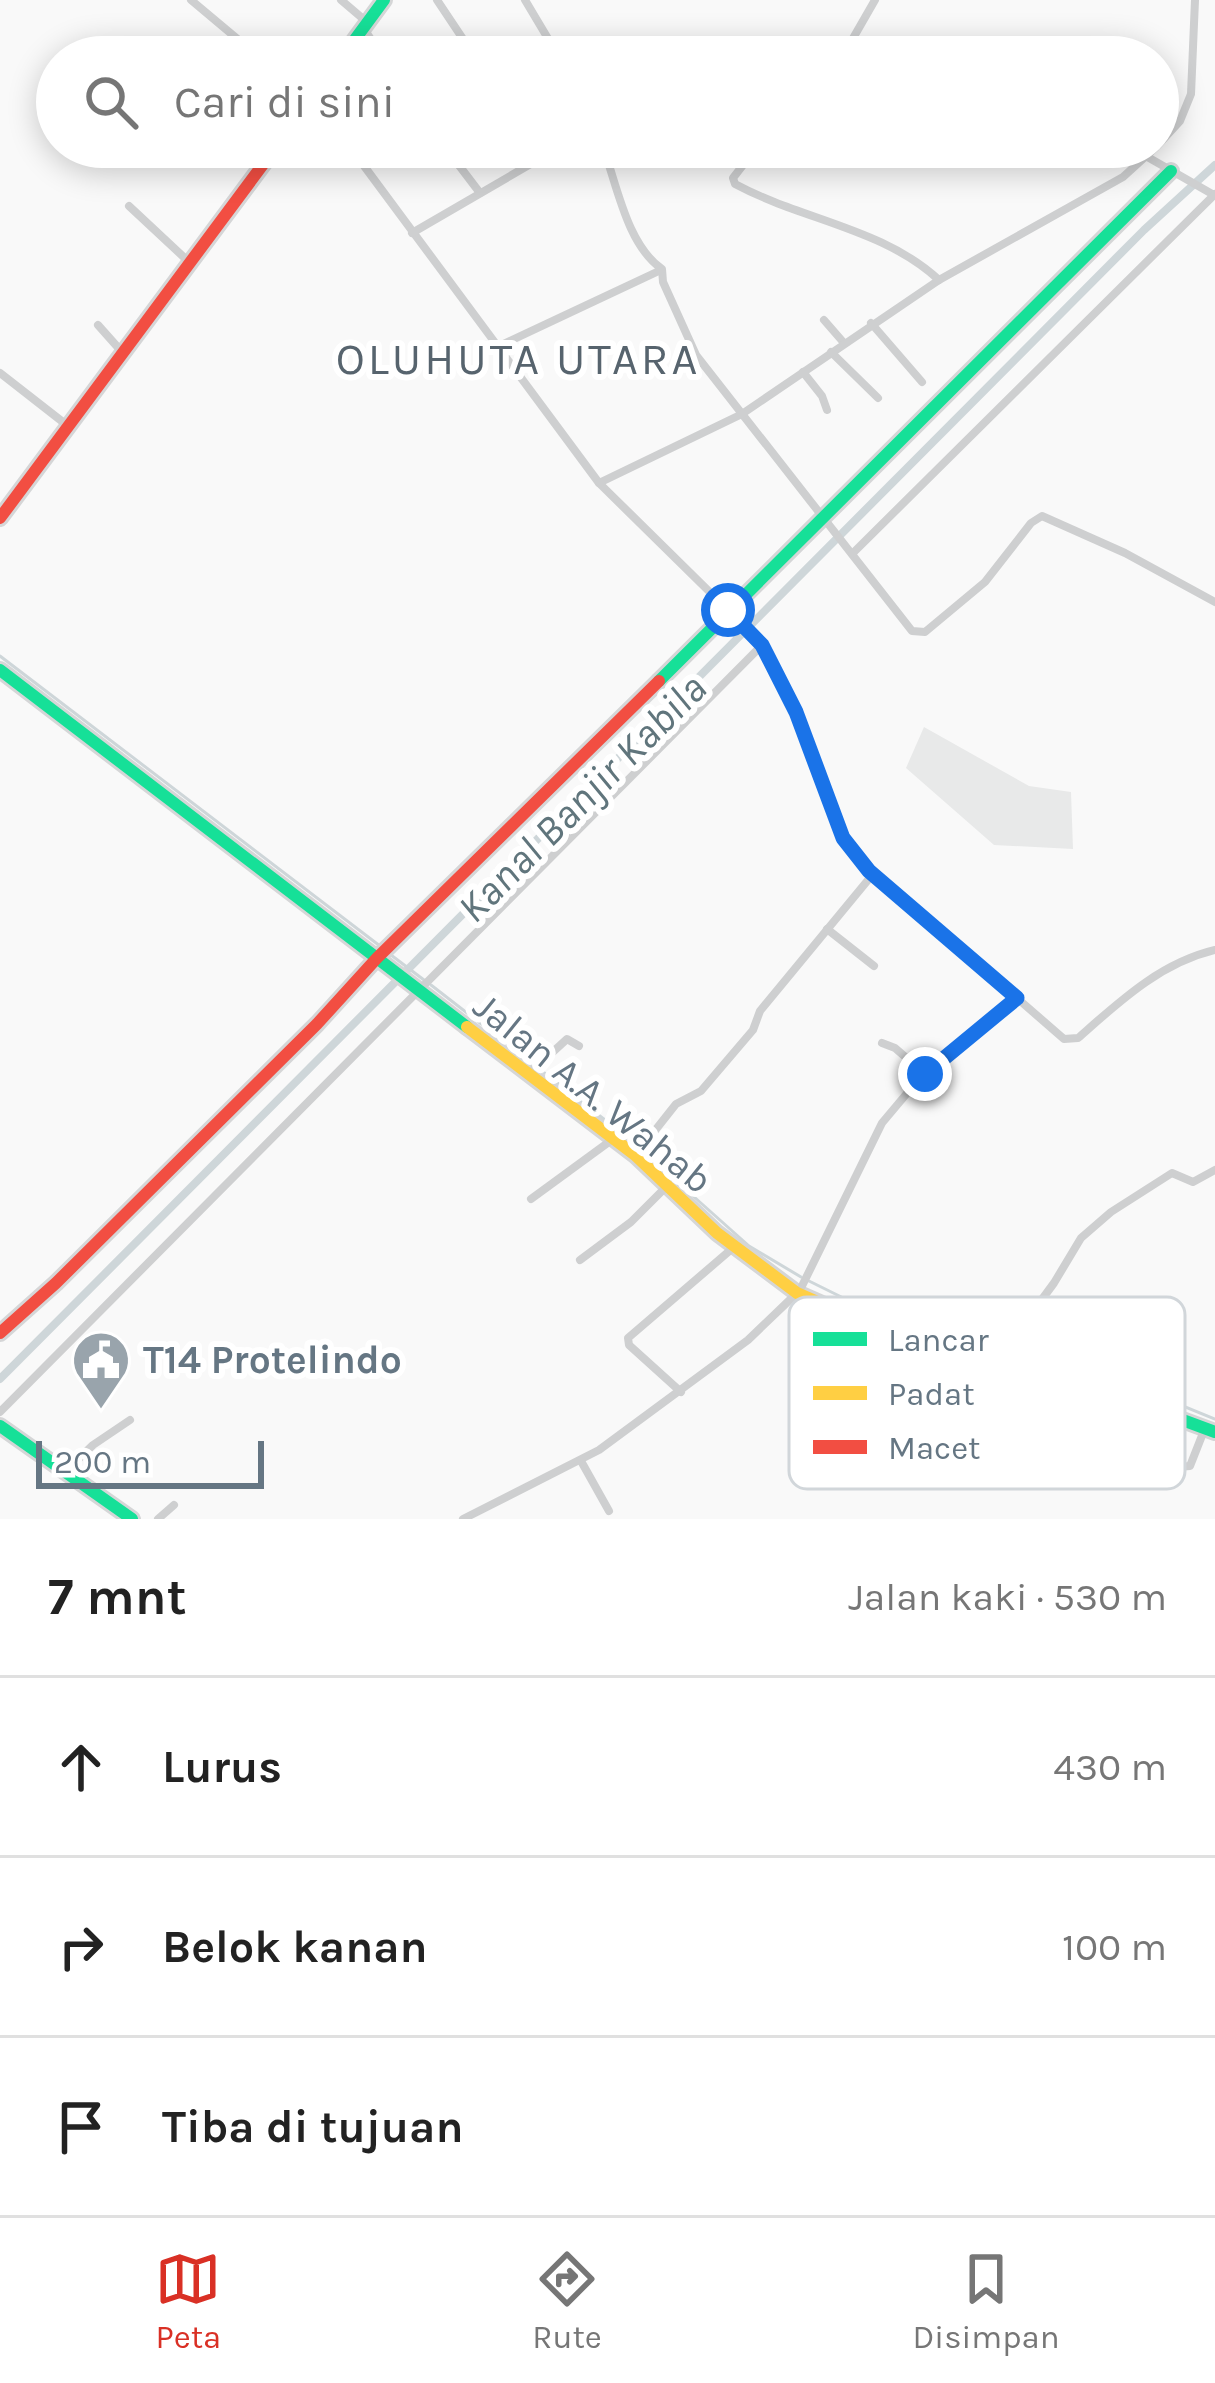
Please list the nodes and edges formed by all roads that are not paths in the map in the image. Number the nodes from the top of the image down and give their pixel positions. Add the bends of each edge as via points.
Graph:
1 (191, 0) edge
2 (214, 0) edge
3 (341, 0) edge
4 (384, 0) edge
5 (437, 0) edge
6 (525, 0) edge
7 (875, 0) edge
8 (1195, 0) edge
9 (204, 10) junction
10 (366, 26) junction
11 (234, 36) edge
12 (358, 36) edge
13 (371, 36) edge
14 (461, 36) edge
15 (546, 36) edge
16 (854, 36) edge
17 (1179, 118) edge
18 (260, 168) edge
19 (365, 168) edge
20 (462, 168) edge
21 (523, 168) edge
22 (610, 168) edge
23 (741, 168) edge
24 (1134, 168) edge
25 (1167, 168) edge
26 (1173, 172) junction
27 (480, 193) junction
28 (1214, 194) edge
29 (129, 206) dead end
30 (412, 232) junction
31 (189, 262) junction
32 (662, 269) junction
33 (939, 280) junction
34 (824, 320) dead end
35 (871, 323) junction
36 (98, 325) dead end
37 (844, 343) junction
38 (497, 347) junction
39 (122, 352) junction
40 (832, 352) junction
41 (803, 372) junction
42 (0, 373) edge
43 (922, 382) dead end
44 (878, 398) dead end
45 (827, 410) dead end
46 (742, 414) junction
47 (68, 426) junction
48 (599, 483) junction
49 (0, 518) edge
50 (826, 518) junction
51 (850, 549) junction
52 (1215, 602) edge
53 (731, 613) junction
54 (760, 643) junction
55 (0, 670) edge
56 (873, 874) junction
57 (827, 929) junction
58 (1215, 950) edge
59 (380, 960) junction
60 (874, 966) dead end
61 (413, 987) junction
62 (1017, 998) junction
63 (882, 1043) dead end
64 (579, 1046) dead end
65 (533, 1070) junction
66 (925, 1074) junction
67 (613, 1139) junction
68 (638, 1151) junction
69 (1215, 1170) edge
70 (667, 1186) junction
71 (531, 1199) dead end
72 (734, 1246) junction
73 (580, 1260) dead end
74 (803, 1285) junction
75 (791, 1297) edge
76 (824, 1297) edge
77 (1044, 1297) edge
78 (789, 1299) edge
79 (0, 1333) edge
80 (681, 1392) junction
81 (0, 1412) edge
82 (130, 1420) dead end
83 (0, 1426) edge
84 (1210, 1430) edge
85 (581, 1460) junction
86 (1185, 1466) edge
87 (65, 1472) junction
88 (174, 1505) dead end
89 (608, 1511) dead end
90 (132, 1519) edge
91 (158, 1519) edge
92 (463, 1519) edge

1 - 9 street
2 - 9 street
3 - 10 street
4 - 10 street
5 - 14 street
6 - 15 street
7 - 16 street
8 - 17 street via 1188,107
9 - 11 street
10 - 12 street
10 - 13 street
18 - 31 street
19 - 30 street
20 - 27 street
21 - 27 street
22 - 32 street via 626,215
23 - 33 street via 736,184 889,245
24 - 33 street
25 - 26 street
26 - 28 street
26 - 50 street
27 - 30 street
28 - 51 street
29 - 31 street
30 - 38 street
31 - 39 street
32 - 38 street
32 - 46 street via 696,355
33 - 35 street
34 - 37 street
35 - 37 street
35 - 43 street
36 - 39 street
37 - 40 street
38 - 48 street
39 - 47 street
40 - 41 street
40 - 44 street
41 - 45 street
41 - 46 street
42 - 47 street
46 - 48 street
46 - 50 street
47 - 49 street
48 - 53 street
50 - 51 street
50 - 53 street
51 - 52 street via 917,633 985,582 1042,516
53 - 54 street
53 - 59 street
54 - 56 street via 808,739 843,838
54 - 61 street
55 - 59 street, Jalan A.A. Wahab
56 - 57 street
56 - 62 street
57 - 60 street
57 - 68 street via 749,1035
58 - 62 street via 1148,980 1078,1039 1064,1039
59 - 61 street, Jalan A.A. Wahab
59 - 79 street
61 - 65 street, Jalan A.A. Wahab
61 - 81 street
62 - 66 street
63 - 66 street
64 - 65 street via 567,1039
65 - 67 street, Jalan A.A. Wahab
66 - 74 street via 876,1132
67 - 68 street, Jalan A.A. Wahab
67 - 71 street
68 - 70 street, Jalan A.A. Wahab
69 - 77 street via 1193,1183 1172,1173 1093,1227
70 - 72 street, Jalan A.A. Wahab
70 - 73 street
72 - 74 street, Jalan A.A. Wahab
72 - 80 street via 628,1338
74 - 75 street
74 - 76 street, Jalan A.A. Wahab
78 - 80 street
80 - 85 street
82 - 87 street
83 - 87 street
84 - 86 street
85 - 89 street
85 - 92 street
87 - 90 street
88 - 91 street

